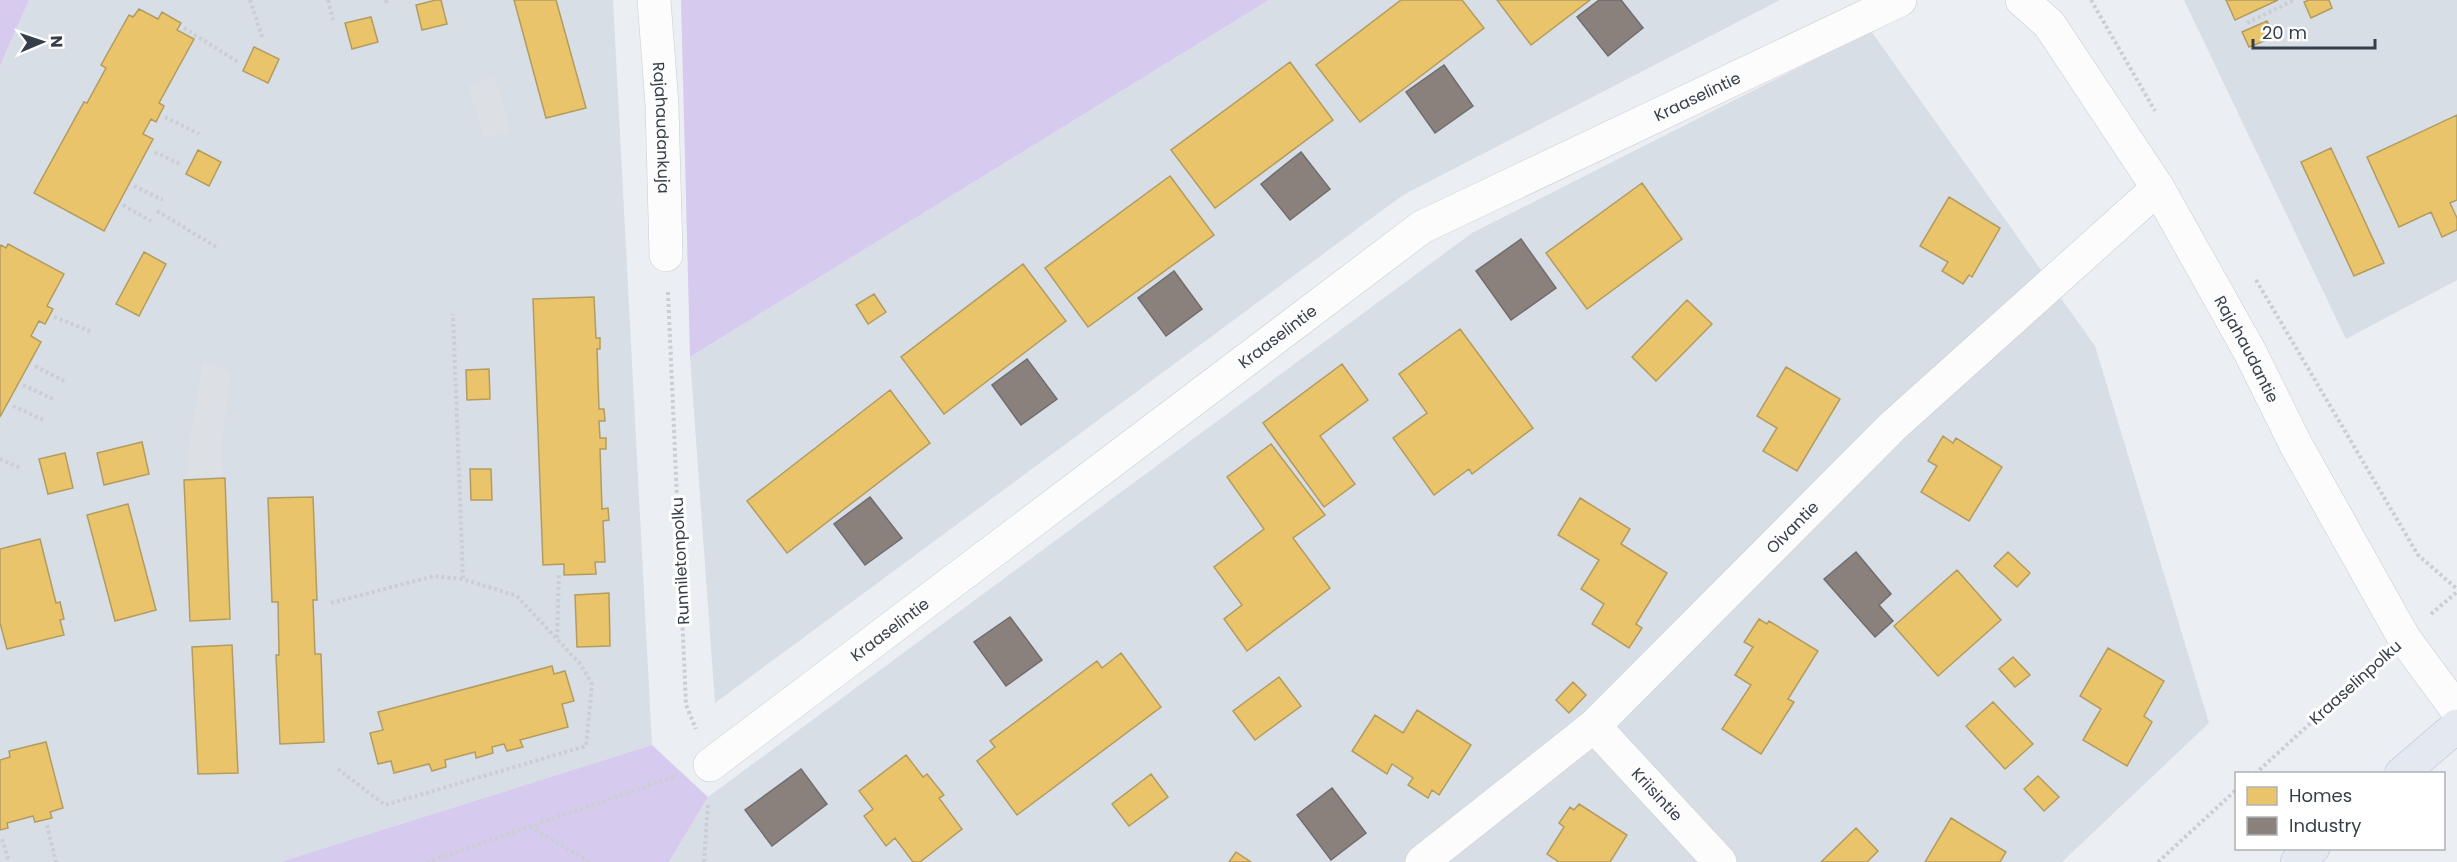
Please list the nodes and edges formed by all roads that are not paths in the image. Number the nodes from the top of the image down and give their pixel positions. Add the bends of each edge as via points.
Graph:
1 (654, 0) edge
2 (1900, 0) edge
3 (2022, 0) edge
4 (2158, 189) junction
5 (666, 255) road end
6 (2457, 710) edge
7 (1594, 726) junction
8 (2457, 726) edge
9 (710, 765) road end
10 (2403, 772) edge
11 (2312, 850) edge
12 (1422, 862) edge
13 (1720, 862) edge
14 (2297, 862) edge

1 - 5 street, Rajahaudankuja via 662,105
2 - 9 street, Kraaselintie via 1422,227
3 - 4 street, Rajahaudantie via 2049,24
4 - 6 street, Rajahaudantie via 2404,638
4 - 7 street, Oivantie via 1893,426
7 - 12 street, Oivantie
7 - 13 street, Kriisintie
8 - 10 main road
11 - 14 main road

